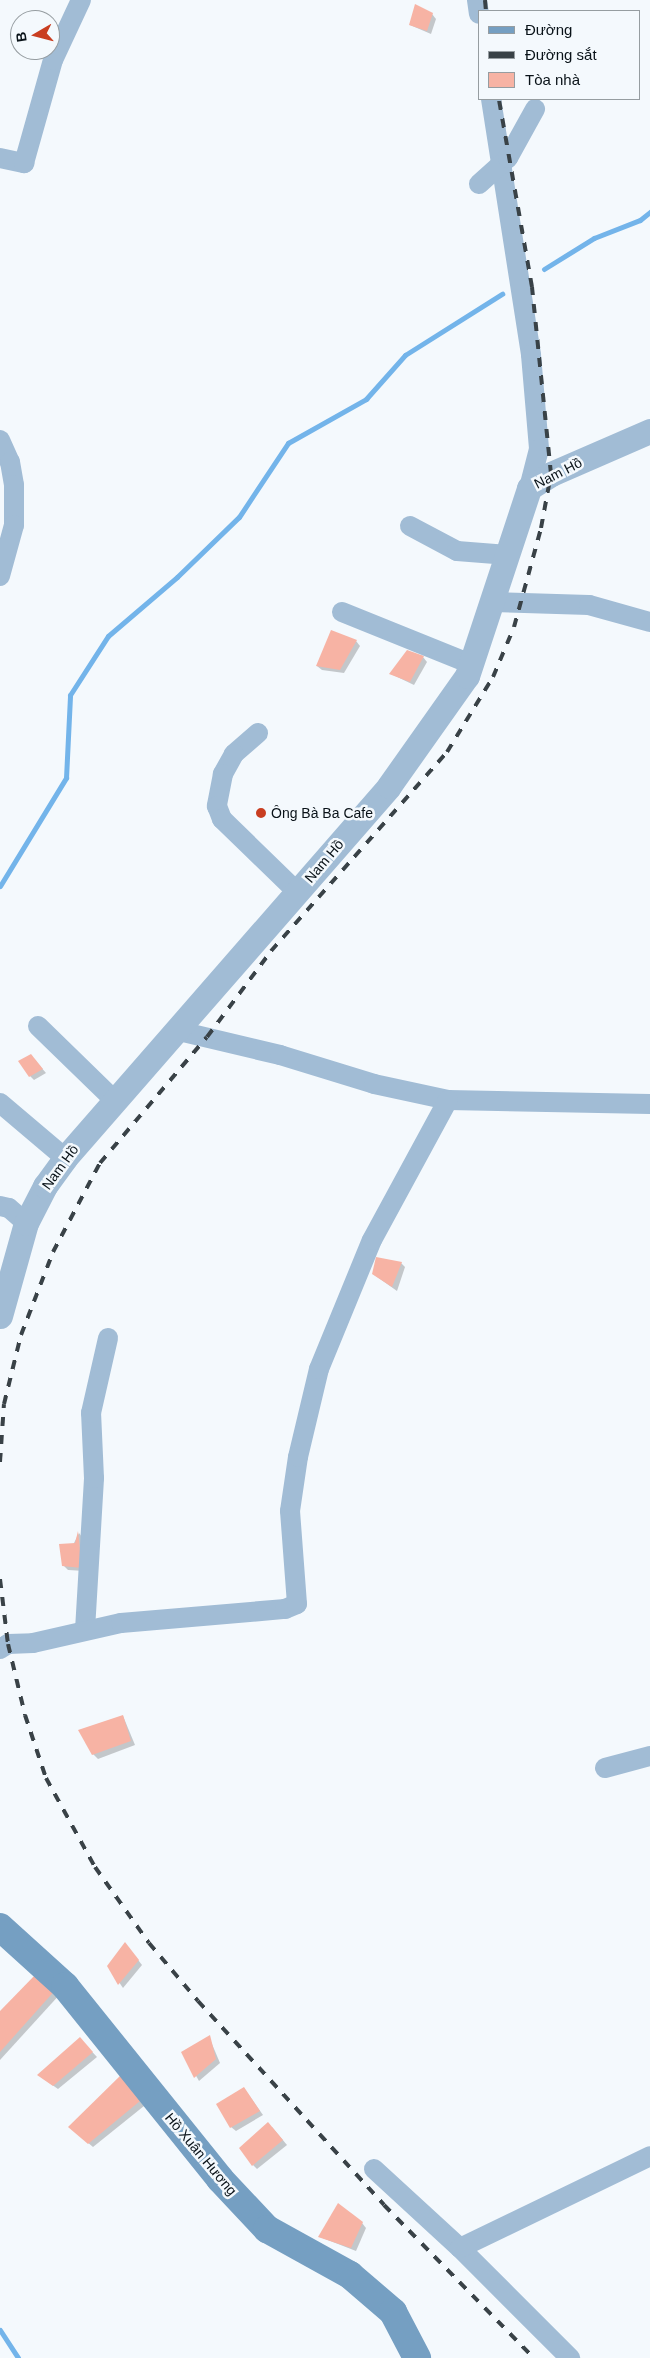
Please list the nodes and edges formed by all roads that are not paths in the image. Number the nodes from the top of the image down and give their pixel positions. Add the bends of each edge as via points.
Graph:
1 (81, 0) edge
2 (491, 100) edge
3 (535, 109) dead end
4 (0, 158) edge
5 (500, 165) junction
6 (480, 184) dead end
7 (650, 431) edge
8 (0, 440) edge
9 (529, 488) junction
10 (410, 526) dead end
11 (508, 555) junction
12 (0, 576) edge
13 (493, 602) junction
14 (342, 612) dead end
15 (650, 622) edge
16 (471, 664) junction
17 (258, 733) dead end
18 (297, 892) junction
19 (38, 1026) dead end
20 (179, 1031) junction
21 (448, 1100) junction
22 (115, 1101) junction
23 (0, 1103) edge
24 (650, 1104) edge
25 (65, 1158) junction
26 (0, 1206) edge
27 (26, 1223) junction
28 (0, 1316) edge
29 (108, 1338) dead end
30 (85, 1630) junction
31 (0, 1649) edge
32 (650, 1756) edge
33 (606, 1768) dead end
34 (0, 1927) edge
35 (650, 2156) edge
36 (374, 2169) dead end
37 (460, 2248) junction
38 (417, 2358) edge
39 (570, 2358) edge

1 - 4 street via 53,60 24,163
2 - 5 street
3 - 5 street
5 - 6 street
5 - 9 street via 531,355 539,449
7 - 9 street, Nam Hồ via 551,474
8 - 12 street via 10,462 14,484 14,525
9 - 11 street, Nam Hồ
10 - 11 street via 457,551
11 - 13 street, Nam Hồ
13 - 15 street via 589,605
13 - 16 street, Nam Hồ
14 - 16 street
16 - 18 street, Nam Hồ via 467,676 389,786
17 - 18 street via 234,754 223,774 216,806 222,819
18 - 20 street, Nam Hồ
19 - 22 street
20 - 21 street via 280,1055 374,1084
20 - 22 street, Nam Hồ
21 - 24 street
21 - 30 street via 372,1240 319,1369 298,1457 290,1511 297,1604 286,1609 183,1616
22 - 25 street, Nam Hồ
23 - 25 street
25 - 27 street, Nam Hồ via 45,1186
26 - 27 street via 9,1208
27 - 28 street, Nam Hồ
29 - 30 street via 90,1413 94,1478
30 - 31 street via 33,1643 8,1644
32 - 33 street
34 - 38 main road, Hồ Xuân Hương via 65,1986 220,2179 267,2229 350,2275 393,2312
35 - 37 street
36 - 37 street
37 - 39 street

